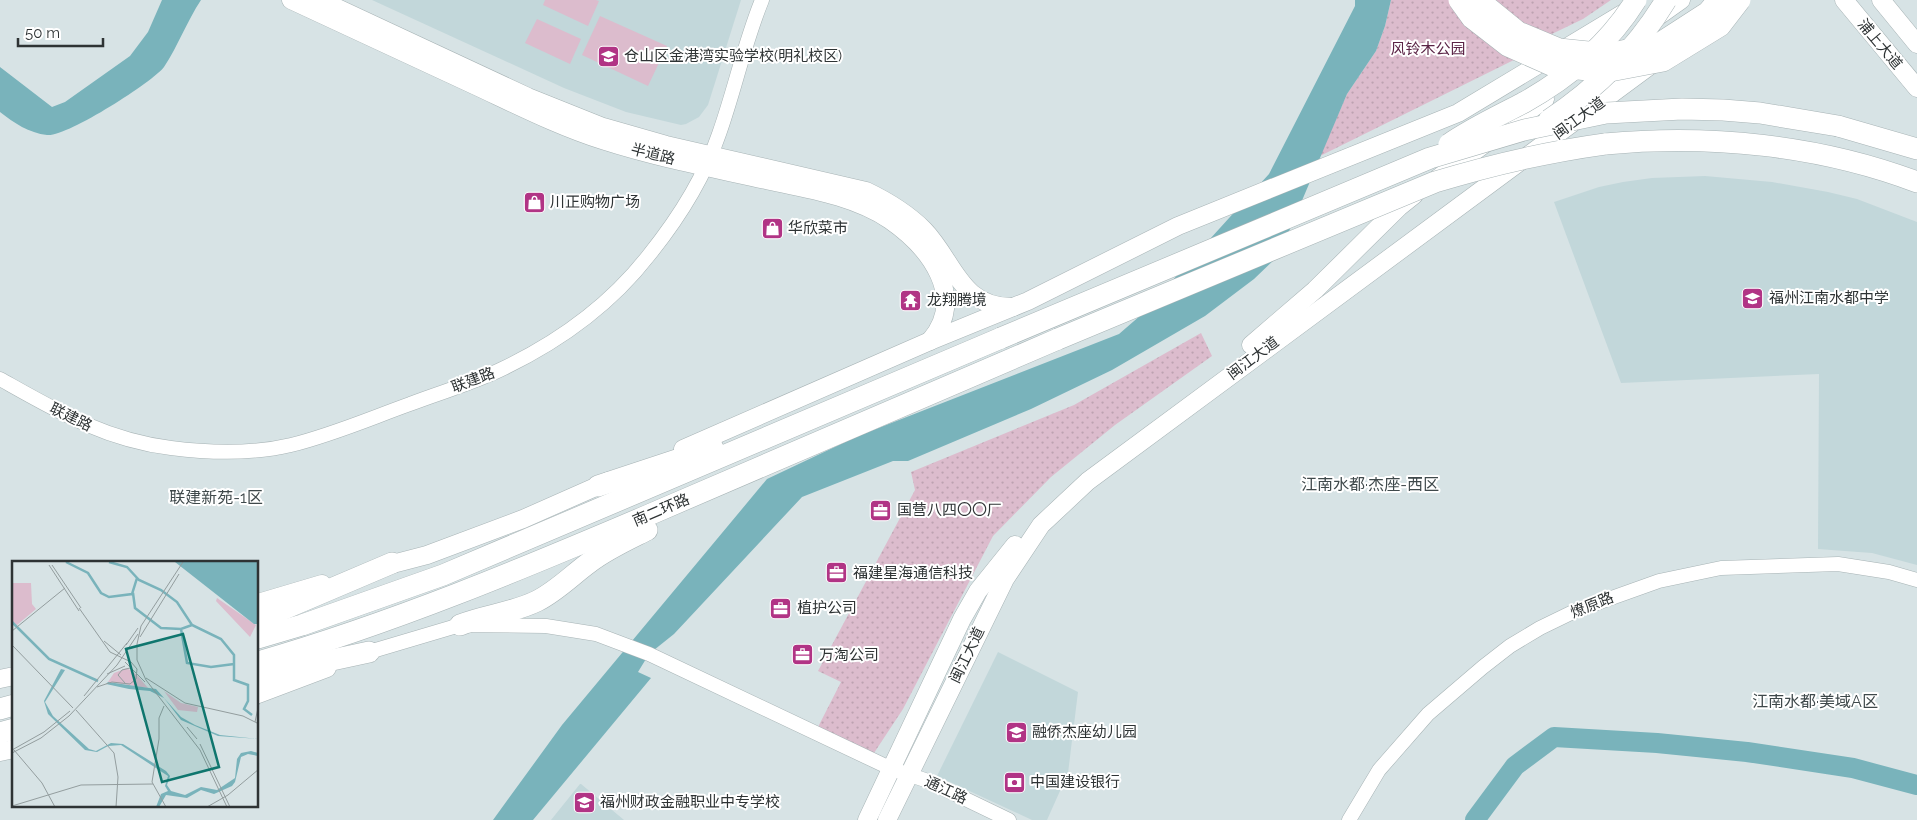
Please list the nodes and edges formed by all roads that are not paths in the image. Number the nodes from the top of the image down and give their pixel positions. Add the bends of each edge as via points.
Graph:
1 (291, 0) edge
2 (320, 0) edge
3 (762, 0) edge
4 (1459, 0) edge
5 (1481, 0) edge
6 (1666, 0) edge
7 (1680, 0) edge
8 (1718, 0) edge
9 (1740, 0) edge
10 (1844, 0) edge
11 (1881, 0) edge
12 (1641, 1) edge
13 (1917, 44) edge
14 (1537, 67) junction
15 (1917, 88) edge
16 (1917, 149) edge
17 (1430, 158) junction
18 (708, 161) junction
19 (1435, 182) junction
20 (1917, 182) edge
21 (1399, 207) junction
22 (1014, 307) junction
23 (930, 341) junction
24 (0, 379) edge
25 (779, 433) junction
26 (787, 457) junction
27 (598, 486) junction
28 (392, 563) junction
29 (1917, 580) edge
30 (259, 603) edge
31 (259, 620) edge
32 (460, 625) junction
33 (259, 638) edge
34 (369, 652) junction
35 (259, 662) edge
36 (259, 676) edge
37 (259, 694) edge
38 (892, 769) junction
39 (909, 774) junction
40 (867, 820) edge
41 (887, 820) edge
42 (1009, 820) edge
43 (1348, 820) edge

1 - 18 main road, 半道路 via 567,128 614,144
2 - 18 main road, 半道路 via 567,114
3 - 18 street, 联建路
4 - 9 highway, bridge via 1472,18 1508,46 1553,66 1605,72 1663,61 1720,26
5 - 8 highway, bridge via 1518,32 1534,39 1559,49 1608,54 1660,43 1708,12
6 - 19 highway, bridge via 1632,49 1605,78 1571,105 1535,129
7 - 21 main road, 闽江大道
9 - 39 main road, 闽江大道 via 1088,480 1041,525 1005,579
10 - 15 main road, 浦上大道
11 - 13 main road
12 - 14 main road
12 - 17 highway, bridge via 1609,38 1564,77 1463,134
14 - 21 main road
14 - 22 main road via 1458,113 1178,226
16 - 17 highway, bridge via 1799,119 1723,110 1672,110 1606,113 1565,120
17 - 25 highway, 南二环路, bridge
18 - 22 main road, 半道路 via 856,188 884,200 928,234 966,289 991,303
18 - 23 main road, 半道路 via 845,199 871,209 898,226 924,251 943,283 945,315
18 - 24 street, 联建路 via 688,199 650,254 605,303 580,323 502,369 332,433 292,445 249,450 191,450 154,445 80,423
19 - 20 highway, bridge via 1547,153 1642,140 1758,145 1833,158
19 - 26 highway, 南二环路, bridge via 1058,339
21 - 38 main road, 闽江大道 via 1266,334 1092,465 1036,518 978,592 962,619
22 - 23 main road
23 - 27 main road
25 - 27 highway via 710,449
25 - 33 highway, 南二环路 via 443,576
26 - 32 highway via 604,552 538,601
26 - 35 highway, 南二环路 via 450,598
27 - 28 main road via 427,556
28 - 30 main road
28 - 31 highway
29 - 43 street, 燎原路 via 1838,564 1721,568 1659,581 1575,611 1510,646 1432,710 1379,770
32 - 34 street, 通江路
32 - 38 street, 通江路 via 546,626 596,634 650,654
34 - 36 highway
34 - 37 main road
38 - 39 street, 通江路
38 - 40 main road, 闽江大道
39 - 41 main road, 闽江大道
39 - 42 street, 通江路

